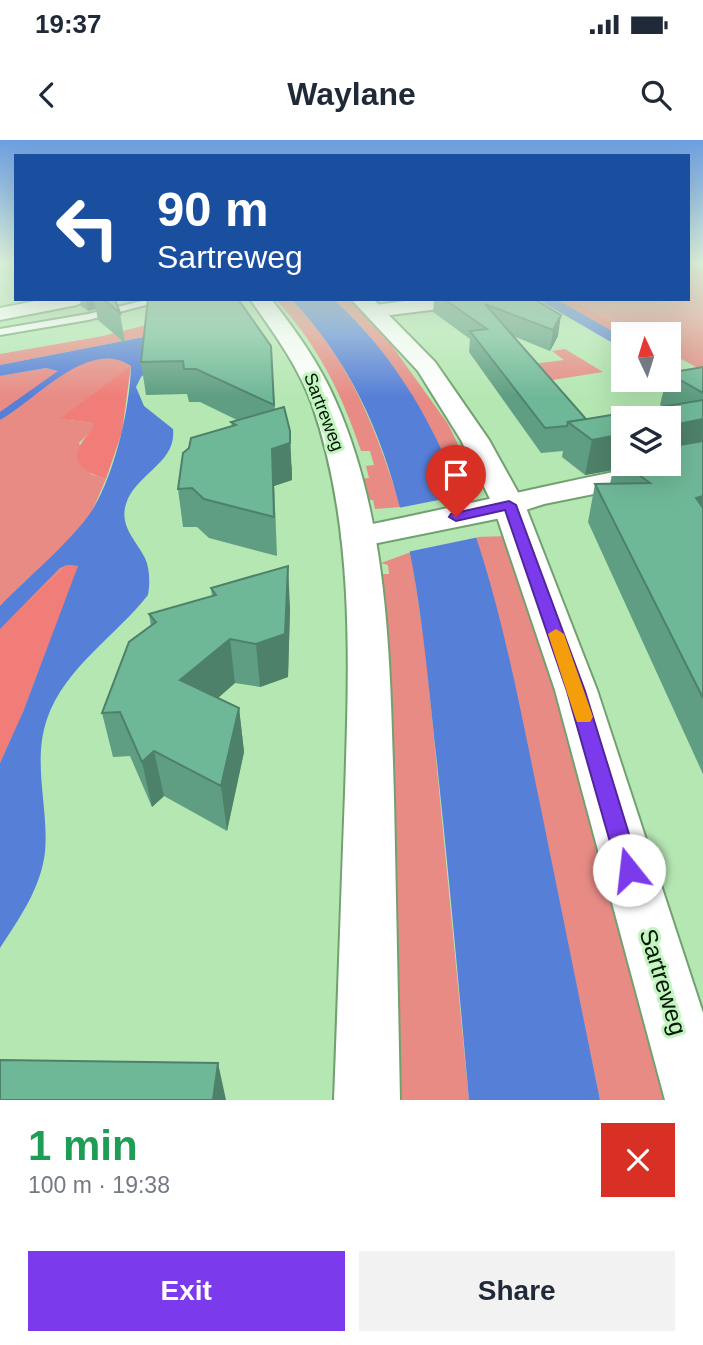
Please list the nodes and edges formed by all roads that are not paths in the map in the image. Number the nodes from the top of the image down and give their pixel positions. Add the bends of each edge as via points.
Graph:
1 (49, 308) edge
2 (103, 308) edge
3 (266, 308) edge
4 (371, 308) edge
5 (4, 322) edge
6 (703, 464) edge
7 (496, 508) junction
8 (367, 536) junction
9 (367, 1100) edge
10 (698, 1100) edge

1 - 5 street
2 - 5 lane
3 - 8 street, Sartreweg via 301,356 324,404
4 - 7 street, Sartreweg via 427,368 475,440
6 - 7 street
7 - 8 street
7 - 10 street, Sartreweg via 576,691
8 - 9 street, Sartreweg

